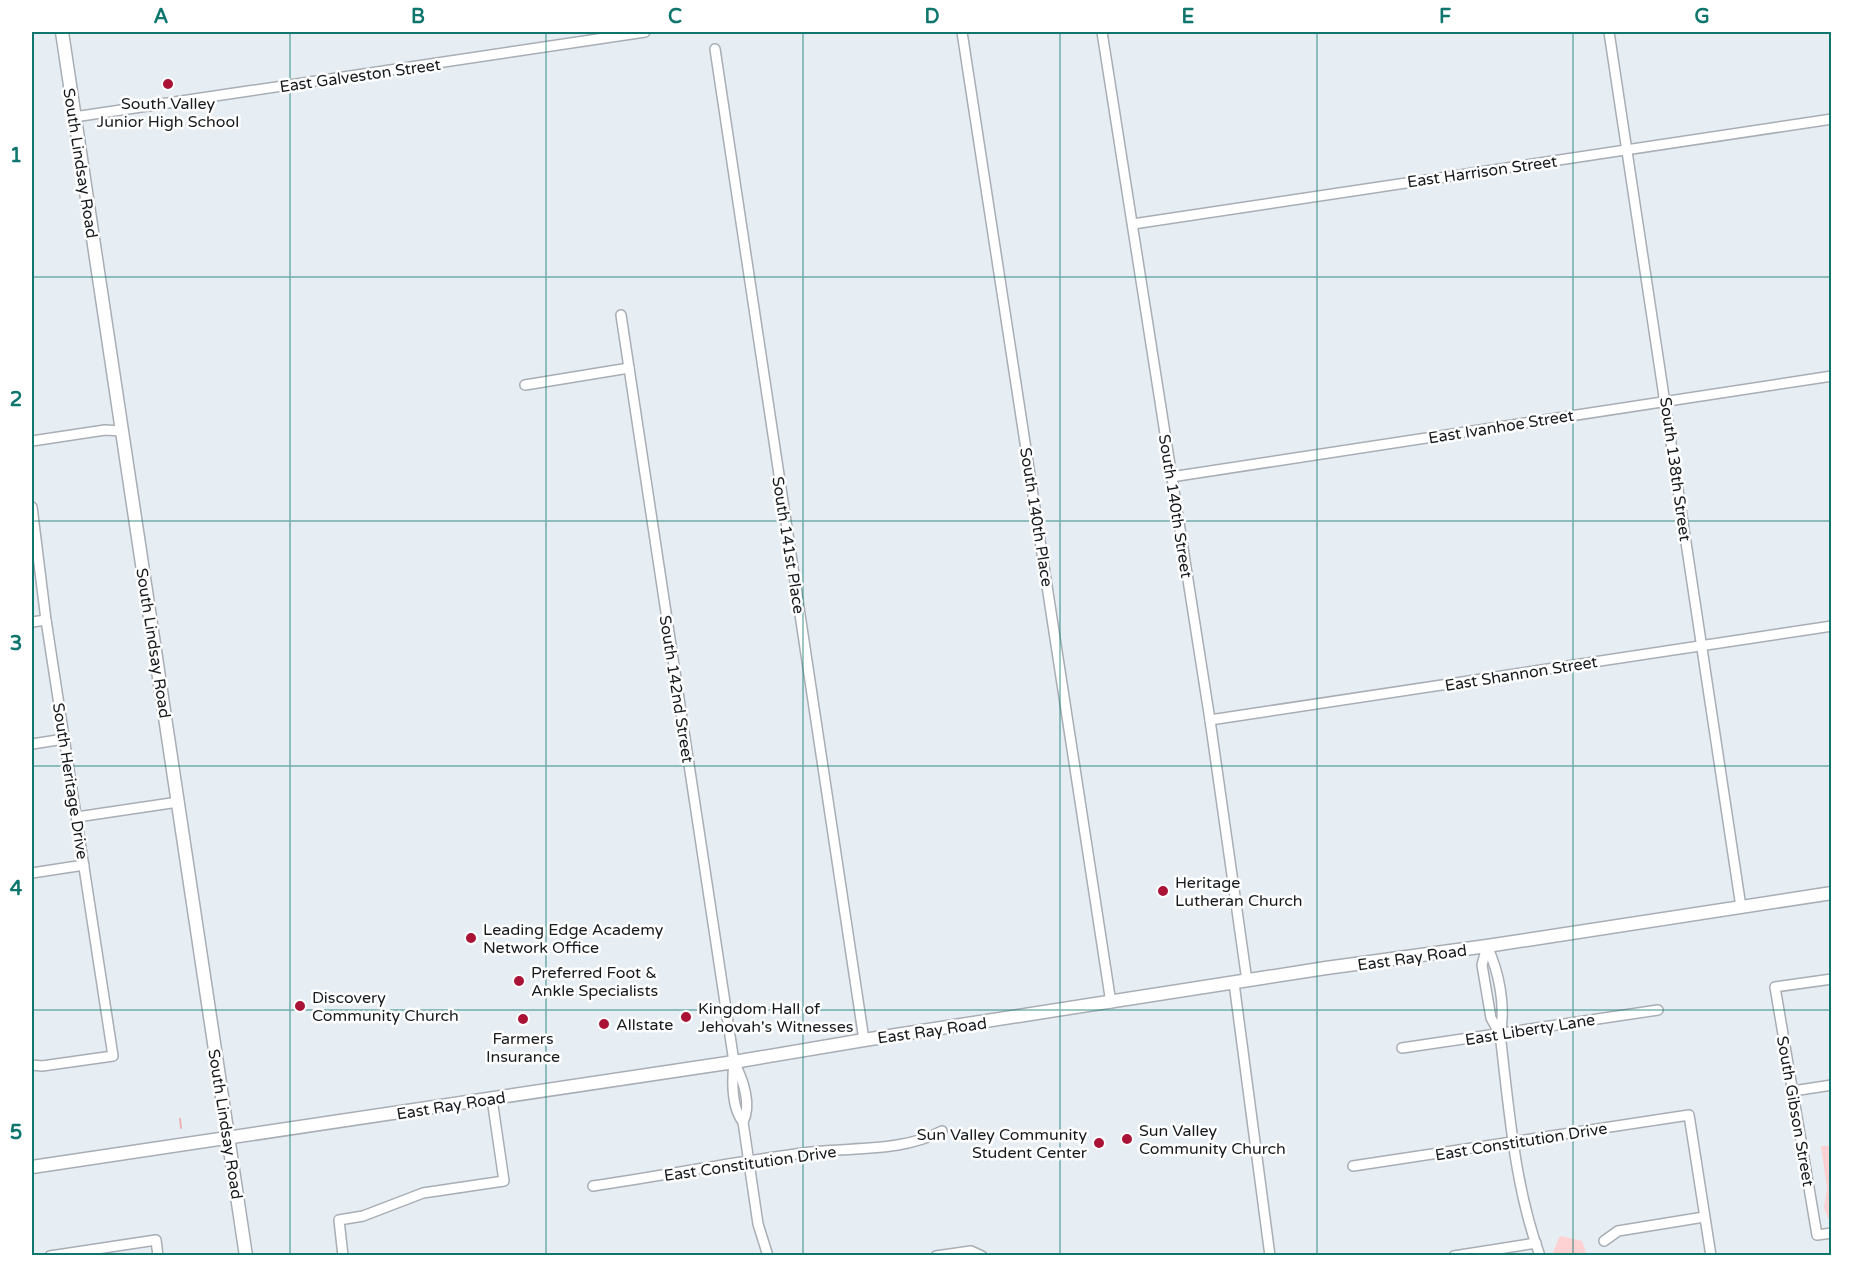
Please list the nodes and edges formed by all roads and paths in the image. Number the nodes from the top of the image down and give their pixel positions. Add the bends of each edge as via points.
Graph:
1 (62, 32) edge
2 (645, 32) edge
3 (962, 32) edge
4 (1102, 32) edge
5 (1609, 32) edge
6 (715, 49) dead end
7 (74, 117) junction
8 (1832, 119) edge
9 (1626, 150) junction
10 (1133, 224) junction
11 (621, 315) dead end
12 (629, 368) junction
13 (1832, 376) edge
14 (525, 385) dead end
15 (1666, 401) junction
16 (122, 431) junction
17 (32, 441) edge
18 (1171, 477) junction
19 (32, 507) edge
20 (46, 620) junction
21 (32, 622) edge
22 (1832, 626) edge
23 (1702, 646) junction
24 (1210, 720) junction
25 (64, 739) junction
26 (32, 744) edge
27 (178, 802) junction
28 (77, 817) junction
29 (84, 865) junction
30 (32, 873) edge
31 (1832, 893) edge
32 (1741, 907) junction
33 (1487, 946) junction
34 (1832, 980) edge
35 (1247, 981) junction
36 (1234, 983) junction
37 (1111, 1003) junction
38 (1658, 1010) dead end
39 (1500, 1034) junction
40 (864, 1040) junction
41 (1402, 1048) dead end
42 (734, 1062) junction
43 (32, 1065) edge
44 (1832, 1085) edge
45 (1793, 1091) junction
46 (492, 1099) junction
47 (942, 1131) dead end
48 (228, 1138) junction
49 (1514, 1142) junction
50 (749, 1161) junction
51 (1353, 1166) dead end
52 (32, 1167) edge
53 (593, 1186) dead end
54 (1704, 1216) junction
55 (1832, 1233) edge
56 (1604, 1241) dead end
57 (1536, 1243) junction
58 (50, 1256) edge
59 (158, 1256) edge
60 (246, 1256) edge
61 (343, 1256) edge
62 (768, 1256) edge
63 (936, 1256) edge
64 (982, 1256) edge
65 (1270, 1256) edge
66 (1454, 1256) edge
67 (1540, 1256) edge
68 (1711, 1256) edge

1 - 7 main road, South Lindsay Road
2 - 7 street, East Galveston Street
3 - 37 street, South 140th Place
4 - 10 street, South 140th Street
5 - 9 street, South 138th Street
6 - 40 street, South 141st Place
7 - 16 main road, South Lindsay Road
8 - 9 street, East Harrison Street
9 - 10 street, East Harrison Street
9 - 15 street, South 138th Street
10 - 18 street, South 140th Street
11 - 12 street, South 142nd Street
12 - 14 street
12 - 42 street, South 142nd Street
13 - 15 street, East Ivanhoe Street
15 - 18 street, East Ivanhoe Street
15 - 23 street, South 138th Street
16 - 17 street
16 - 27 main road, South Lindsay Road
18 - 24 street, South 140th Street
19 - 20 street, South Heritage Drive
20 - 21 street
20 - 25 street, South Heritage Drive
22 - 23 street, East Shannon Street
23 - 24 street, East Shannon Street
23 - 32 street, South 138th Street
24 - 35 street, South 140th Street
25 - 26 street
25 - 28 street, South Heritage Drive
27 - 28 street
27 - 48 main road, South Lindsay Road
28 - 29 street, South Heritage Drive
29 - 30 street
29 - 43 street, South Heritage Drive via 113,1056
31 - 32 main road, East Ray Road
32 - 33 main road, East Ray Road
33 - 35 main road, East Ray Road
33 - 39 street via 1495,963 1502,1006
34 - 45 street, South Gibson Street via 1775,987
35 - 36 main road, East Ray Road
36 - 37 main road, East Ray Road
36 - 65 street
37 - 40 main road, East Ray Road
38 - 39 street, East Liberty Lane
39 - 41 street, East Liberty Lane
39 - 49 street
40 - 42 main road, East Ray Road
42 - 46 main road, East Ray Road
42 - 50 street, South 142nd Street via 742,1080
44 - 45 street
45 - 55 street, South Gibson Street via 1818,1235
46 - 48 main road, East Ray Road
46 - 61 street via 504,1181 423,1193 339,1220
47 - 50 street, East Constitution Drive via 924,1140 880,1148
48 - 52 main road, East Ray Road
48 - 60 main road, South Lindsay Road
49 - 51 street, East Constitution Drive
49 - 54 street, East Constitution Drive via 1689,1115
49 - 57 street
50 - 53 street, East Constitution Drive
50 - 62 street, South 142nd Street via 758,1224
54 - 56 street via 1618,1231
54 - 68 street
57 - 66 street
57 - 67 street
58 - 59 street via 156,1240
63 - 64 street via 971,1251

